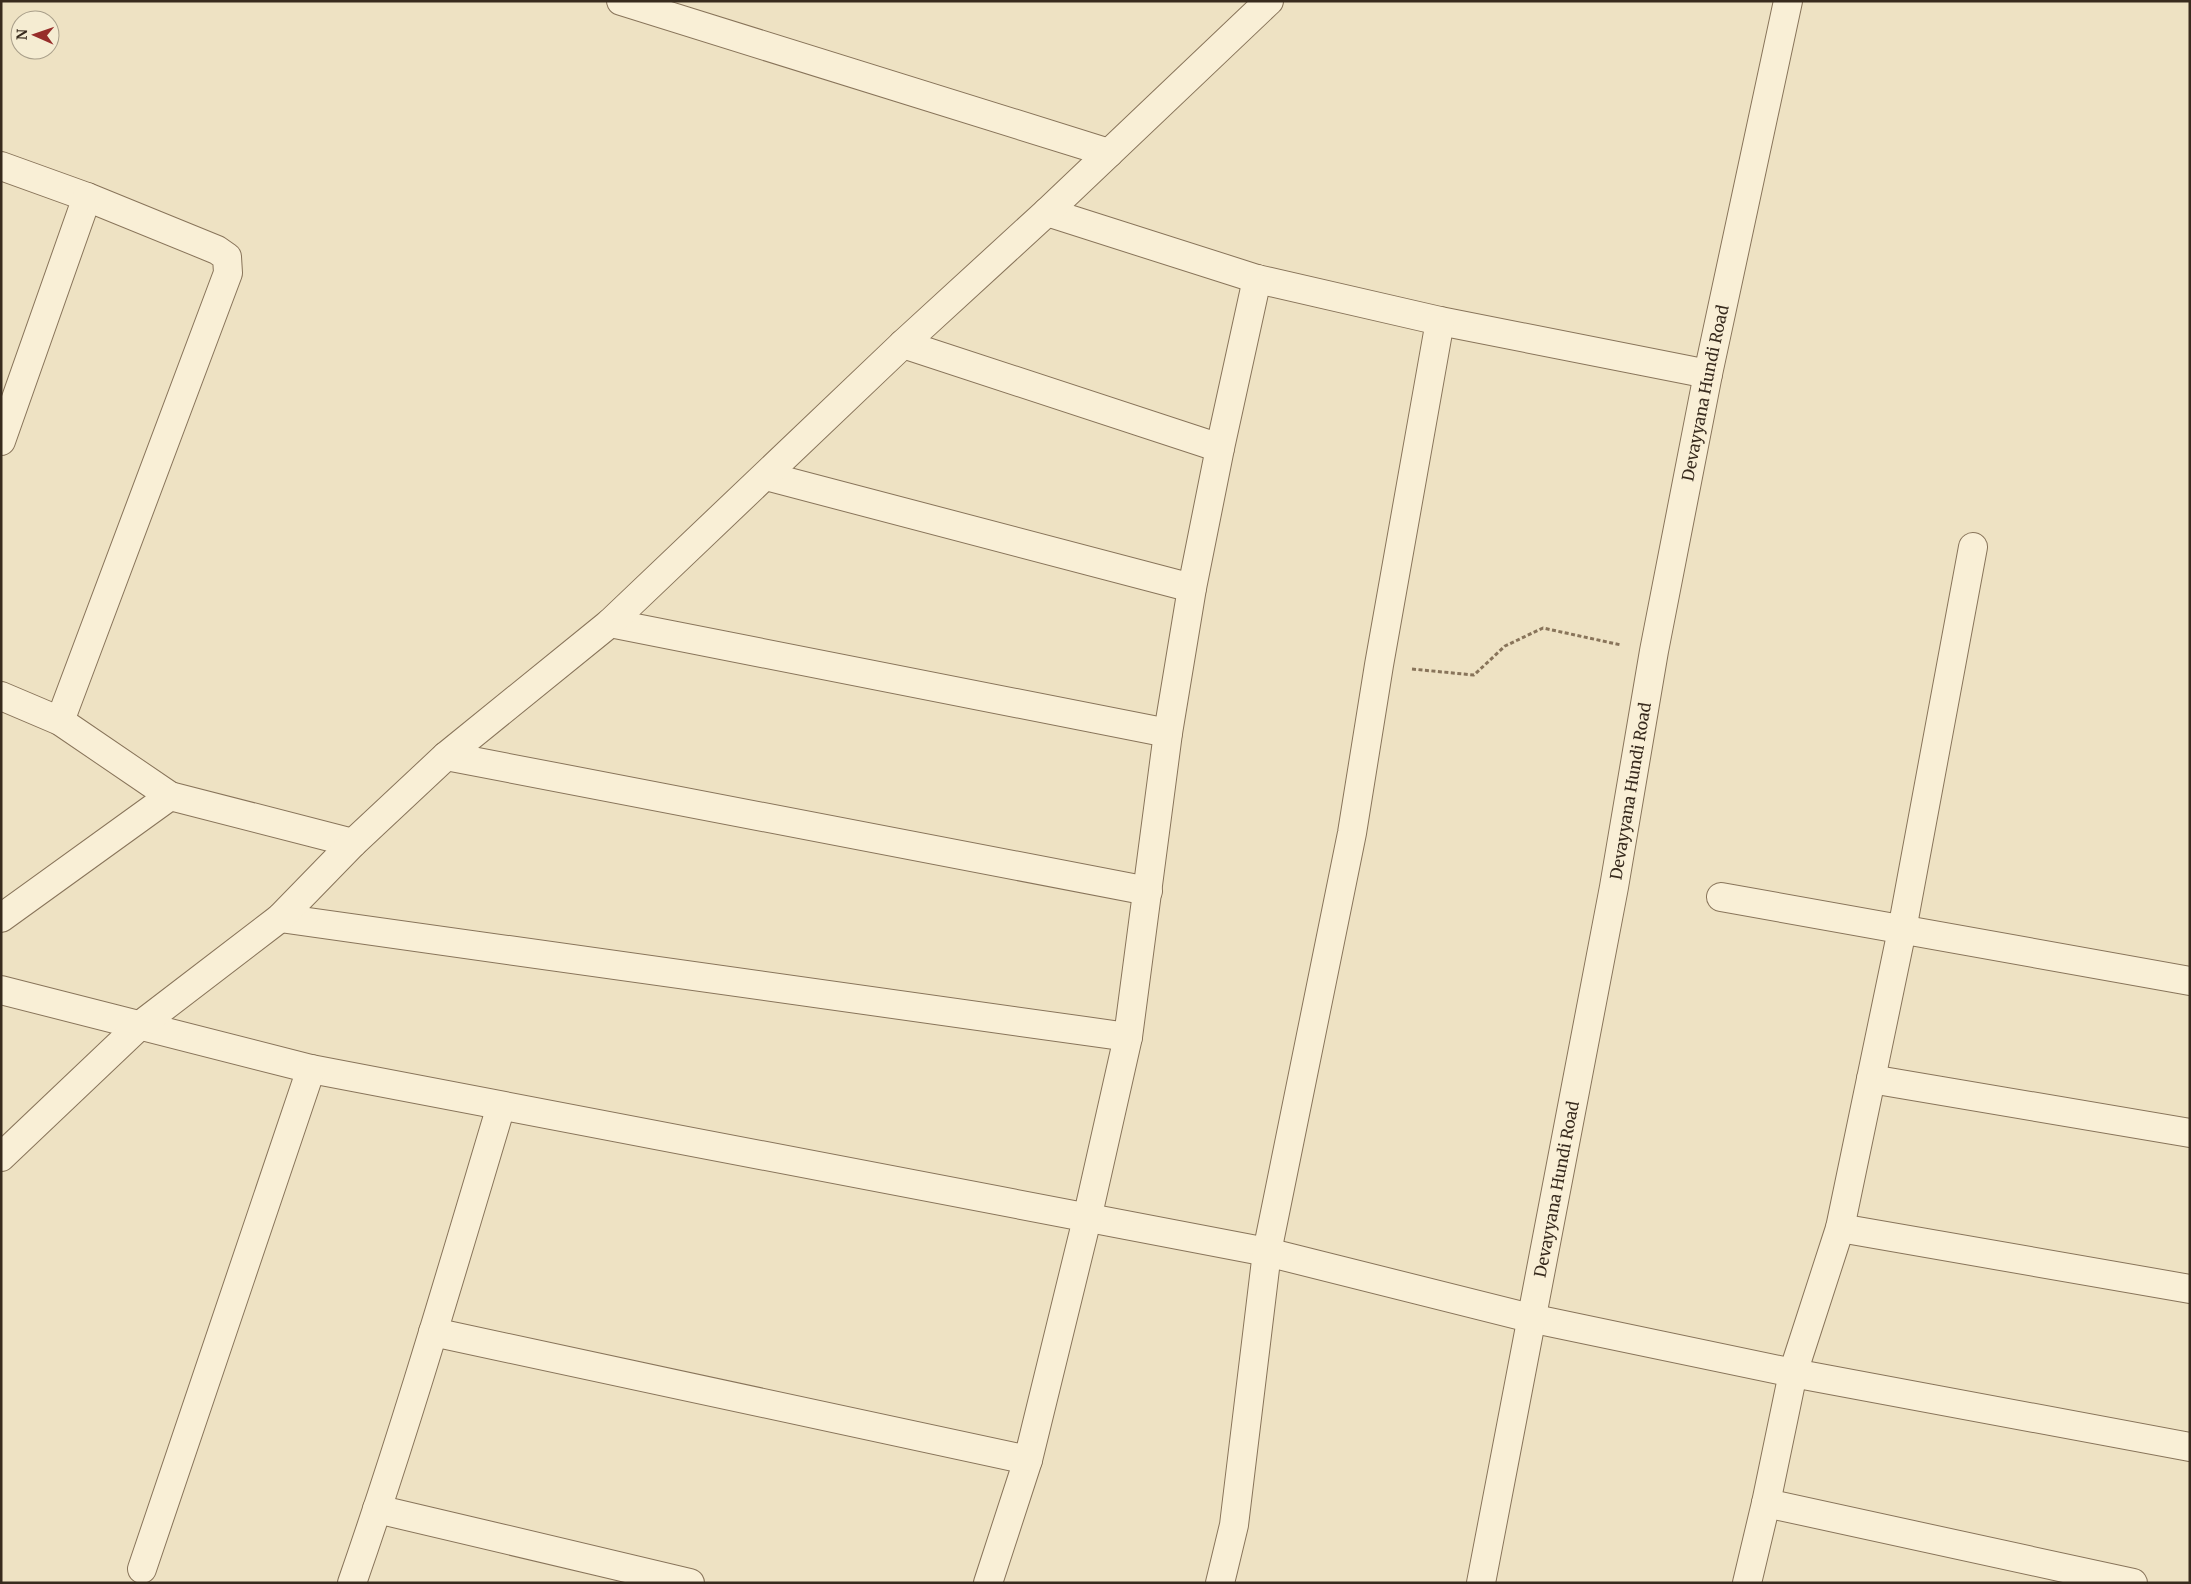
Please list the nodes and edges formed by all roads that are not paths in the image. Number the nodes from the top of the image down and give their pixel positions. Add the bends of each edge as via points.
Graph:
1 (620, 1) edge
2 (1269, 1) edge
3 (1788, 1) edge
4 (1109, 153) junction
5 (1, 166) edge
6 (87, 197) junction
7 (1047, 212) junction
8 (1258, 280) junction
9 (1440, 321) junction
10 (903, 344) junction
11 (1708, 374) junction
12 (1, 441) edge
13 (1220, 448) junction
14 (766, 476) junction
15 (1973, 547) dead end
16 (1192, 588) junction
17 (610, 623) junction
18 (1, 696) edge
19 (60, 721) junction
20 (1168, 733) junction
21 (446, 756) junction
22 (170, 796) junction
23 (353, 842) junction
24 (1148, 891) junction
25 (1722, 897) dead end
26 (1, 918) edge
27 (280, 918) junction
28 (1902, 930) junction
29 (2190, 981) edge
30 (1, 990) edge
31 (139, 1026) junction
32 (1128, 1037) junction
33 (311, 1069) junction
34 (1871, 1079) junction
35 (501, 1106) junction
36 (2190, 1133) edge
37 (1, 1157) edge
38 (1087, 1219) junction
39 (1840, 1228) junction
40 (1268, 1252) junction
41 (2190, 1289) edge
42 (1530, 1318) junction
43 (434, 1332) junction
44 (1793, 1373) junction
45 (2190, 1448) edge
46 (1028, 1460) junction
47 (1766, 1503) junction
48 (377, 1510) junction
49 (142, 1569) dead end
50 (352, 1583) edge
51 (690, 1583) edge
52 (988, 1583) edge
53 (1220, 1583) edge
54 (1481, 1583) edge
55 (1746, 1583) edge
56 (2133, 1583) edge

1 - 4 street
2 - 4 street
3 - 11 street, Devayyana Hundi Road
4 - 7 street
5 - 6 street
6 - 12 street
6 - 19 street via 216,250 227,257 228,273
7 - 8 street
7 - 10 street
8 - 9 street
8 - 13 street
9 - 11 street
9 - 40 street via 1352,833
10 - 13 street
10 - 14 street
11 - 42 street, Devayyana Hundi Road via 1654,651 1614,887
13 - 16 street
14 - 16 street
14 - 17 street
15 - 28 street
16 - 20 street
17 - 20 street
17 - 21 street
18 - 19 street
19 - 22 street
20 - 24 street
21 - 23 street
21 - 24 street
22 - 23 street
22 - 26 street
23 - 27 street
24 - 32 street
25 - 28 street
27 - 31 street
27 - 32 street
28 - 29 street
28 - 34 street
30 - 31 street
31 - 33 street
31 - 37 street
32 - 38 street
33 - 35 street
33 - 49 street
34 - 36 street
34 - 39 street
35 - 38 street
35 - 43 street
38 - 40 street
38 - 46 street
39 - 41 street
39 - 44 street
40 - 42 street
40 - 53 street via 1234,1525
42 - 44 street
42 - 54 street, Devayyana Hundi Road
43 - 46 street
43 - 48 street
44 - 45 street
44 - 47 street
46 - 52 street
47 - 55 street
47 - 56 street
48 - 50 street
48 - 51 street

